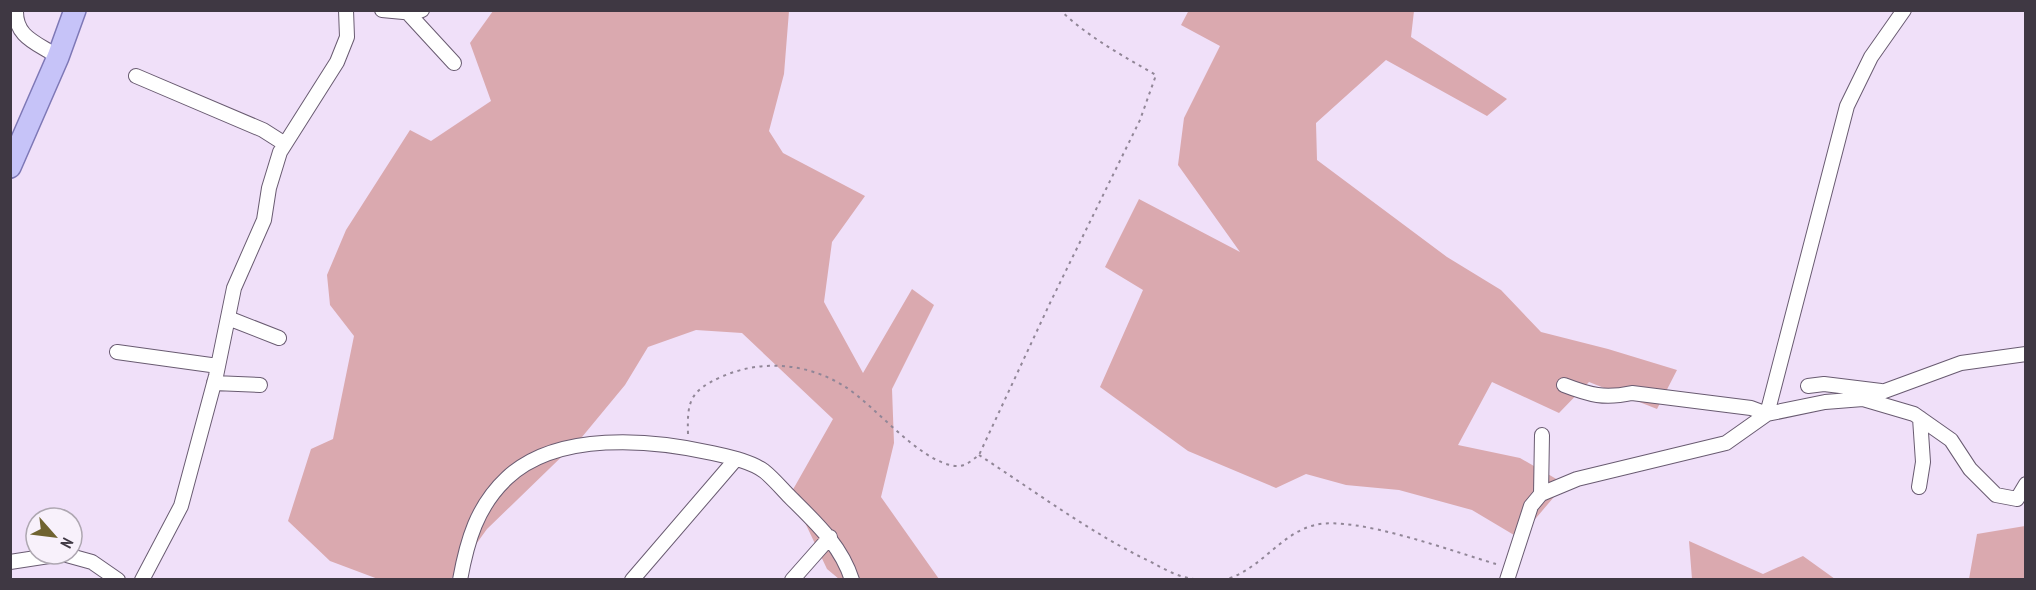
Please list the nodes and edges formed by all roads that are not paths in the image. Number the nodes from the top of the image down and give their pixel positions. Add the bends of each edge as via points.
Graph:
1 (16, 10) edge
2 (75, 10) edge
3 (346, 10) edge
4 (382, 10) edge
5 (1904, 10) edge
6 (415, 12) edge
7 (58, 57) junction
8 (454, 63) dead end
9 (135, 76) dead end
10 (285, 144) junction
11 (10, 167) edge
12 (228, 318) junction
13 (279, 338) dead end
14 (117, 352) dead end
15 (2025, 354) edge
16 (218, 366) junction
17 (214, 383) junction
18 (260, 385) dead end
19 (1564, 385) dead end
20 (1809, 386) dead end
21 (1883, 391) junction
22 (1863, 399) junction
23 (1767, 414) junction
24 (1920, 418) junction
25 (1542, 435) dead end
26 (736, 459) junction
27 (2025, 484) edge
28 (1919, 488) dead end
29 (1541, 494) junction
30 (830, 537) junction
31 (84, 560) edge
32 (1509, 574) edge
33 (118, 579) edge
34 (142, 579) edge
35 (460, 579) edge
36 (632, 579) edge
37 (792, 579) edge
38 (852, 579) edge

1 - 7 street via 15,23 21,33
2 - 7 main road
3 - 10 street via 347,37 337,62
4 - 6 street
5 - 23 street via 1871,57 1846,106
6 - 8 street
7 - 11 main road
9 - 10 street via 263,130
10 - 12 street via 268,188 264,220 234,288
12 - 13 street
12 - 16 street
14 - 16 street
15 - 21 street via 1961,363
16 - 17 street
17 - 18 street
17 - 34 street via 181,506
19 - 23 street via 1590,395 1613,397 1632,393 1751,408
20 - 21 street via 1824,384
21 - 22 street
22 - 23 street
22 - 24 street
23 - 29 street via 1726,443 1577,479
24 - 27 street via 1951,440 1970,469 1996,495 2017,499
24 - 28 street via 1923,462
25 - 29 street
26 - 30 street via 764,470
26 - 35 street via 688,448 621,441 566,448 532,461 507,478 480,512 466,545
26 - 36 street
29 - 32 street via 1531,506
30 - 37 street
30 - 38 street
31 - 33 street

